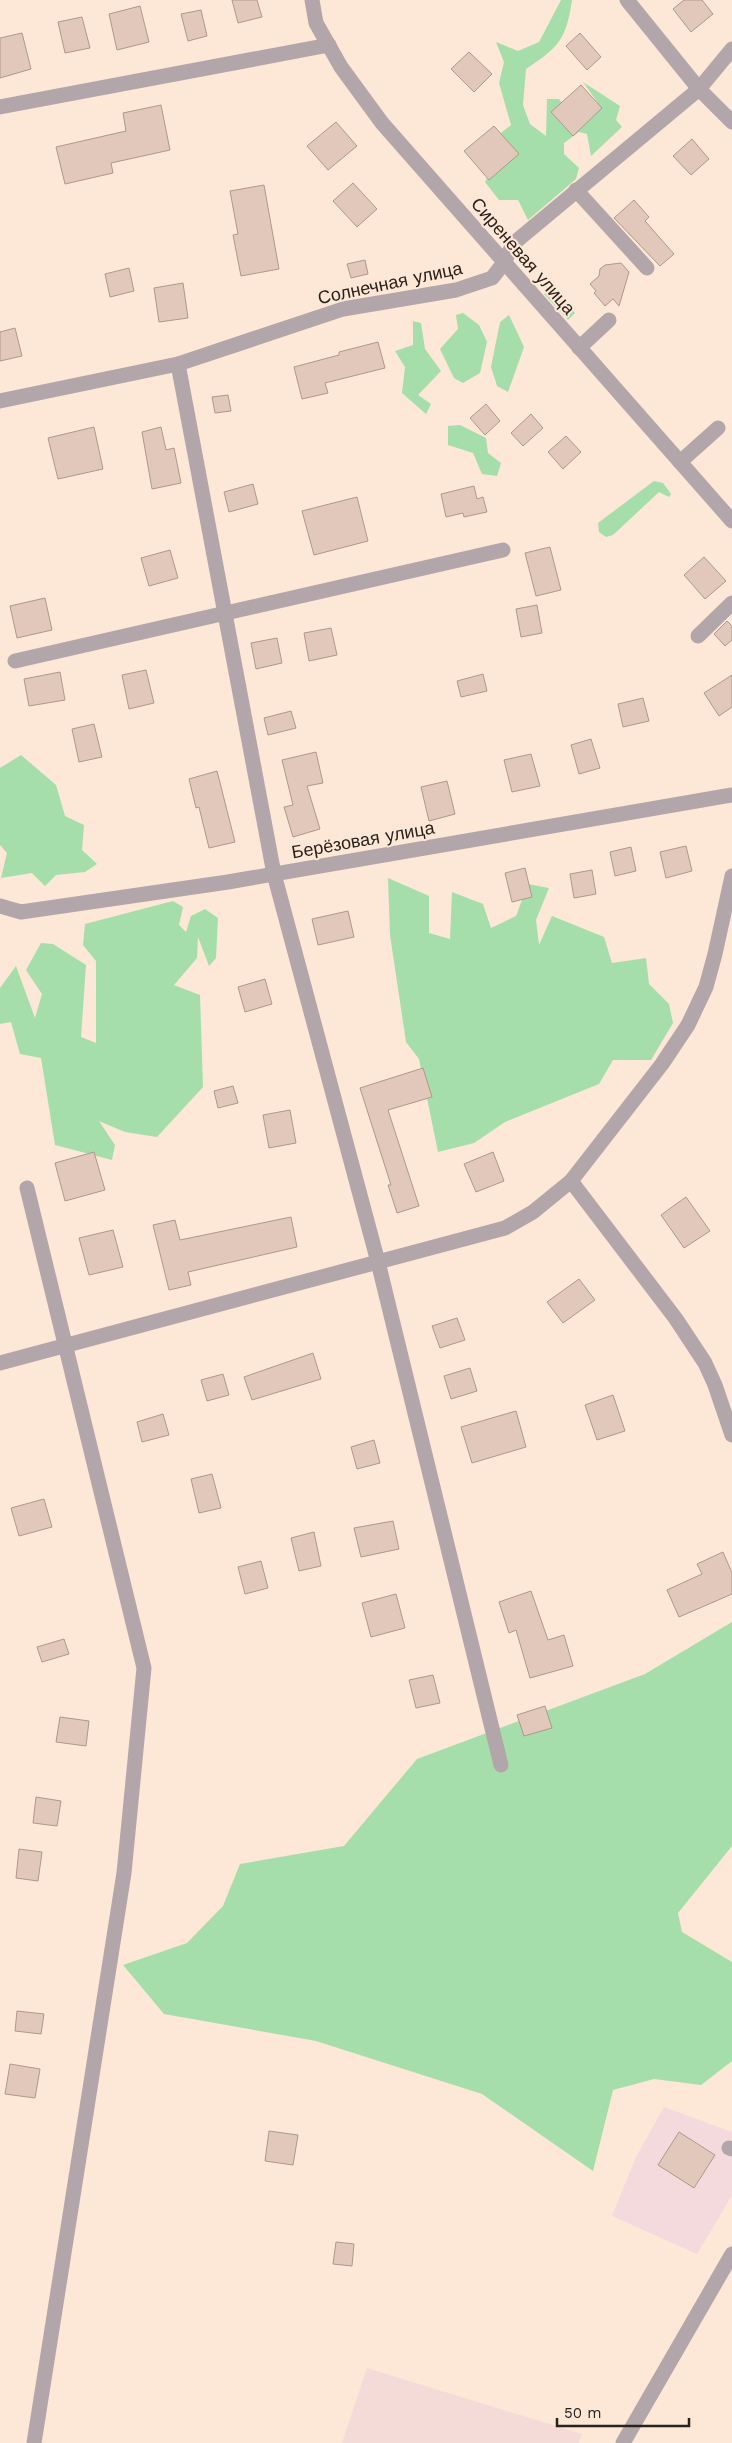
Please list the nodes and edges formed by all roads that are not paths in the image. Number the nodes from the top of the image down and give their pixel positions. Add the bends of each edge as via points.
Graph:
1 (312, 0) edge
2 (627, 0) edge
3 (329, 45) junction
4 (732, 49) edge
5 (699, 88) junction
6 (0, 106) edge
7 (732, 122) edge
8 (576, 190) junction
9 (503, 264) junction
10 (646, 268) dead end
11 (609, 320) dead end
12 (579, 348) junction
13 (178, 364) junction
14 (0, 401) edge
15 (718, 428) dead end
16 (680, 462) junction
17 (732, 521) edge
18 (502, 550) dead end
19 (732, 603) edge
20 (224, 613) junction
21 (698, 636) dead end
22 (15, 661) dead end
23 (732, 795) edge
24 (274, 874) junction
25 (732, 876) edge
26 (0, 906) edge
27 (571, 1181) junction
28 (27, 1188) dead end
29 (378, 1262) junction
30 (66, 1345) junction
31 (0, 1363) edge
32 (732, 1435) edge
33 (501, 1765) dead end
34 (732, 2254) edge
35 (34, 2443) edge
36 (623, 2443) edge

1 - 3 street, Сиреневая улица via 316,23
2 - 5 street
3 - 6 street
3 - 9 street, Сиреневая улица via 382,124
4 - 5 street, Солнечная улица
5 - 7 street
5 - 8 street, Солнечная улица
8 - 9 street, Солнечная улица via 514,243
8 - 10 street
9 - 12 street, Сиреневая улица
9 - 13 street, Солнечная улица via 492,278 456,290 343,309
11 - 12 street
12 - 16 street, Сиреневая улица
13 - 14 street, Солнечная улица
13 - 20 street
15 - 16 street
16 - 17 street, Сиреневая улица
18 - 20 street
19 - 21 street
20 - 22 street
20 - 24 street
23 - 24 street, Берёзовая улица
24 - 26 street, Берёзовая улица via 21,912
24 - 29 street
25 - 27 street via 706,986 688,1025 657,1071
27 - 29 street via 533,1212 505,1228
27 - 32 street via 676,1318 705,1363
28 - 30 street
29 - 30 street
29 - 33 street
30 - 31 street
30 - 35 street via 144,1668 124,1873
34 - 36 street

